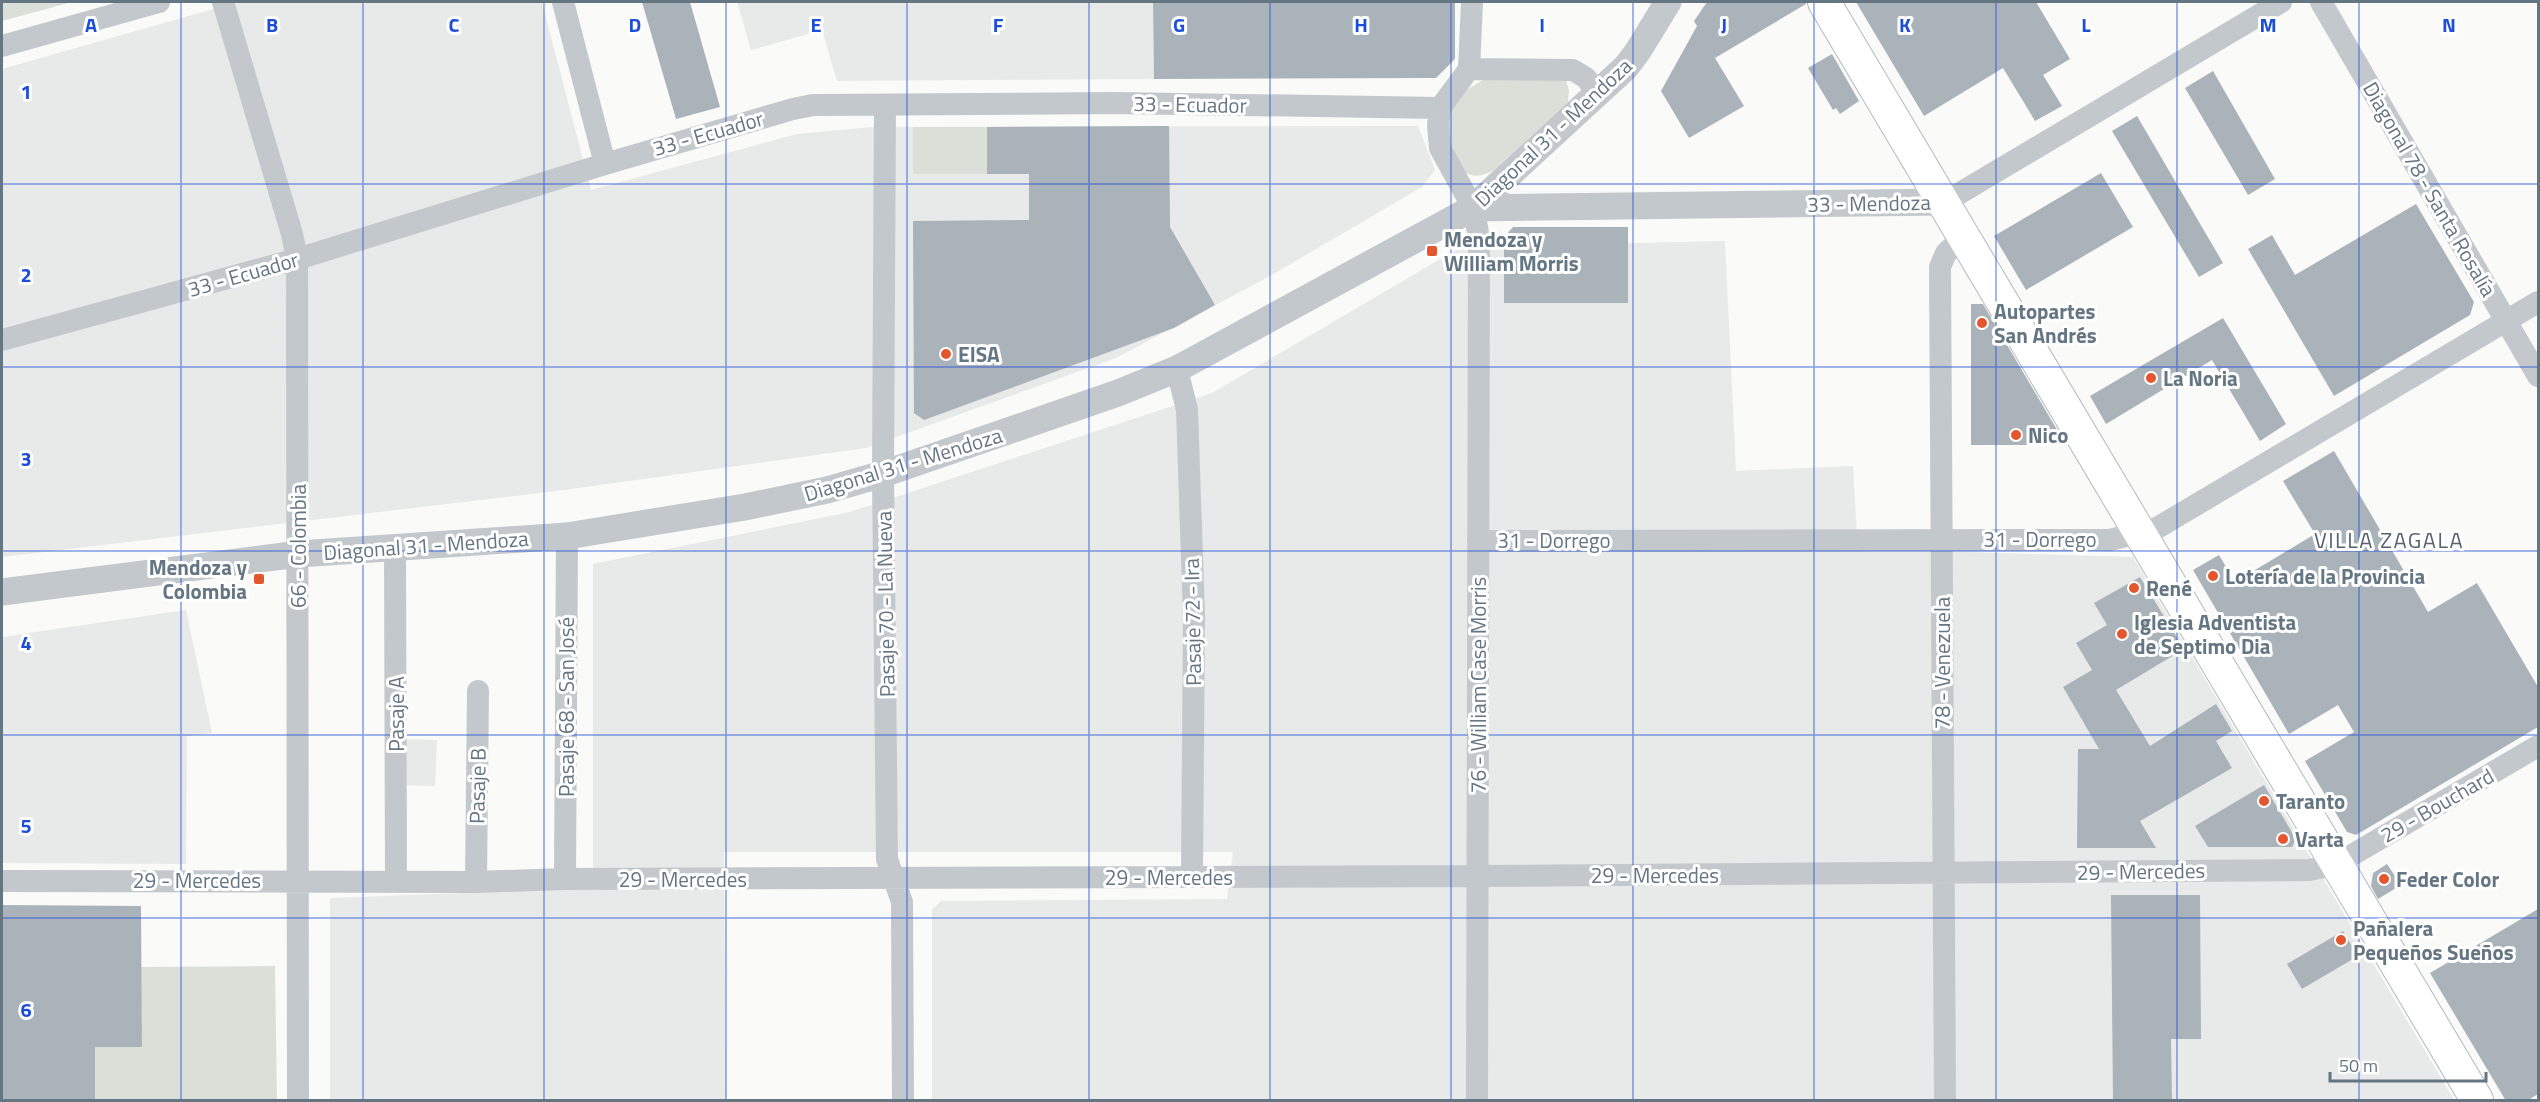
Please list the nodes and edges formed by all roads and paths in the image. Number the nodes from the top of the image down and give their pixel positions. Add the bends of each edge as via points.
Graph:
1 (159, 2) edge
2 (222, 2) edge
3 (563, 2) edge
4 (1472, 2) edge
5 (1668, 2) edge
6 (1824, 2) edge
7 (2281, 2) edge
8 (2321, 2) edge
9 (2, 46) edge
10 (1469, 69) junction
11 (1598, 93) junction
12 (885, 105) junction
13 (1440, 108) junction
14 (605, 164) junction
15 (1945, 202) junction
16 (1473, 208) junction
17 (1965, 235) junction
18 (297, 259) junction
19 (2538, 302) edge
20 (2506, 321) junction
21 (2, 340) edge
22 (1177, 369) junction
23 (2538, 376) edge
24 (884, 474) junction
25 (2140, 533) junction
26 (567, 536) junction
27 (1942, 538) junction
28 (1478, 541) junction
29 (395, 546) junction
30 (299, 554) junction
31 (2, 592) edge
32 (477, 691) dead end
33 (2538, 746) edge
34 (2335, 865) junction
35 (1943, 873) junction
36 (1192, 876) junction
37 (1478, 876) junction
38 (565, 879) junction
39 (895, 879) junction
40 (297, 880) junction
41 (2, 881) edge
42 (396, 882) junction
43 (476, 882) junction
44 (298, 1101) edge
45 (903, 1101) edge
46 (1477, 1101) edge
47 (1945, 1101) edge
48 (2477, 1101) edge

1 - 9 street
2 - 18 street, 66 - Colombia
3 - 14 street
4 - 10 street
5 - 11 street, Diagonal 31 - Mendoza via 1626,67
6 - 15 main road
7 - 15 street, 33 - Mendoza
8 - 20 street, Diagonal 78 - Santa Rosalía
10 - 11 street via 1573,70
10 - 13 street
11 - 16 street, Diagonal 31 - Mendoza
12 - 13 street, 33 - Ecuador via 1119,103
12 - 14 street, 33 - Ecuador via 813,105 793,109
12 - 24 street, Pasaje 70 - La Nueva
13 - 16 street, 76 - William Case Morris via 1440,148
14 - 18 street, 33 - Ecuador
15 - 16 street, 33 - Mendoza
15 - 17 main road
16 - 22 street, Diagonal 31 - Mendoza
16 - 28 street, 76 - William Case Morris via 1479,237
17 - 25 main road
17 - 27 street, 78 - Venezuela via 1946,253 1940,267
18 - 21 street, 33 - Ecuador
18 - 30 street, 66 - Colombia
19 - 20 street, 31 - Dorrego
20 - 23 street, Diagonal 78 - Santa Rosalía
20 - 25 street, 31 - Dorrego via 2157,528
22 - 24 street, Diagonal 31 - Mendoza
22 - 36 street, Pasaje 72 - Ira via 1187,410 1194,615
24 - 26 street, Diagonal 31 - Mendoza via 745,507
24 - 39 street, Pasaje 70 - La Nueva via 887,859
25 - 27 street, 31 - Dorrego via 2110,540
25 - 34 main road
26 - 29 street, Diagonal 31 - Mendoza
26 - 38 street, Pasaje 68 - San José
27 - 28 street, 31 - Dorrego
27 - 35 street, 78 - Venezuela
28 - 37 street, 76 - William Case Morris
29 - 30 street, Diagonal 31 - Mendoza
29 - 42 street, Pasaje A
30 - 31 street, Diagonal 31 - Mendoza
30 - 40 street, 66 - Colombia
32 - 43 street, Pasaje B
33 - 34 street, 29 - Bouchard
34 - 35 street, 29 - Mercedes via 2308,870
34 - 48 main road
35 - 37 street, 29 - Mercedes
35 - 47 street, 78 - Venezuela
36 - 37 street, 29 - Mercedes
36 - 39 street, 29 - Mercedes
37 - 46 street, 76 - William Case Morris
38 - 39 street, 29 - Mercedes
38 - 43 street, 29 - Mercedes
39 - 45 street, Pasaje 70 - La Nueva via 902,902
40 - 41 street, 29 - Mercedes
40 - 42 street, 29 - Mercedes
40 - 44 street, 66 - Colombia
42 - 43 street, 29 - Mercedes

